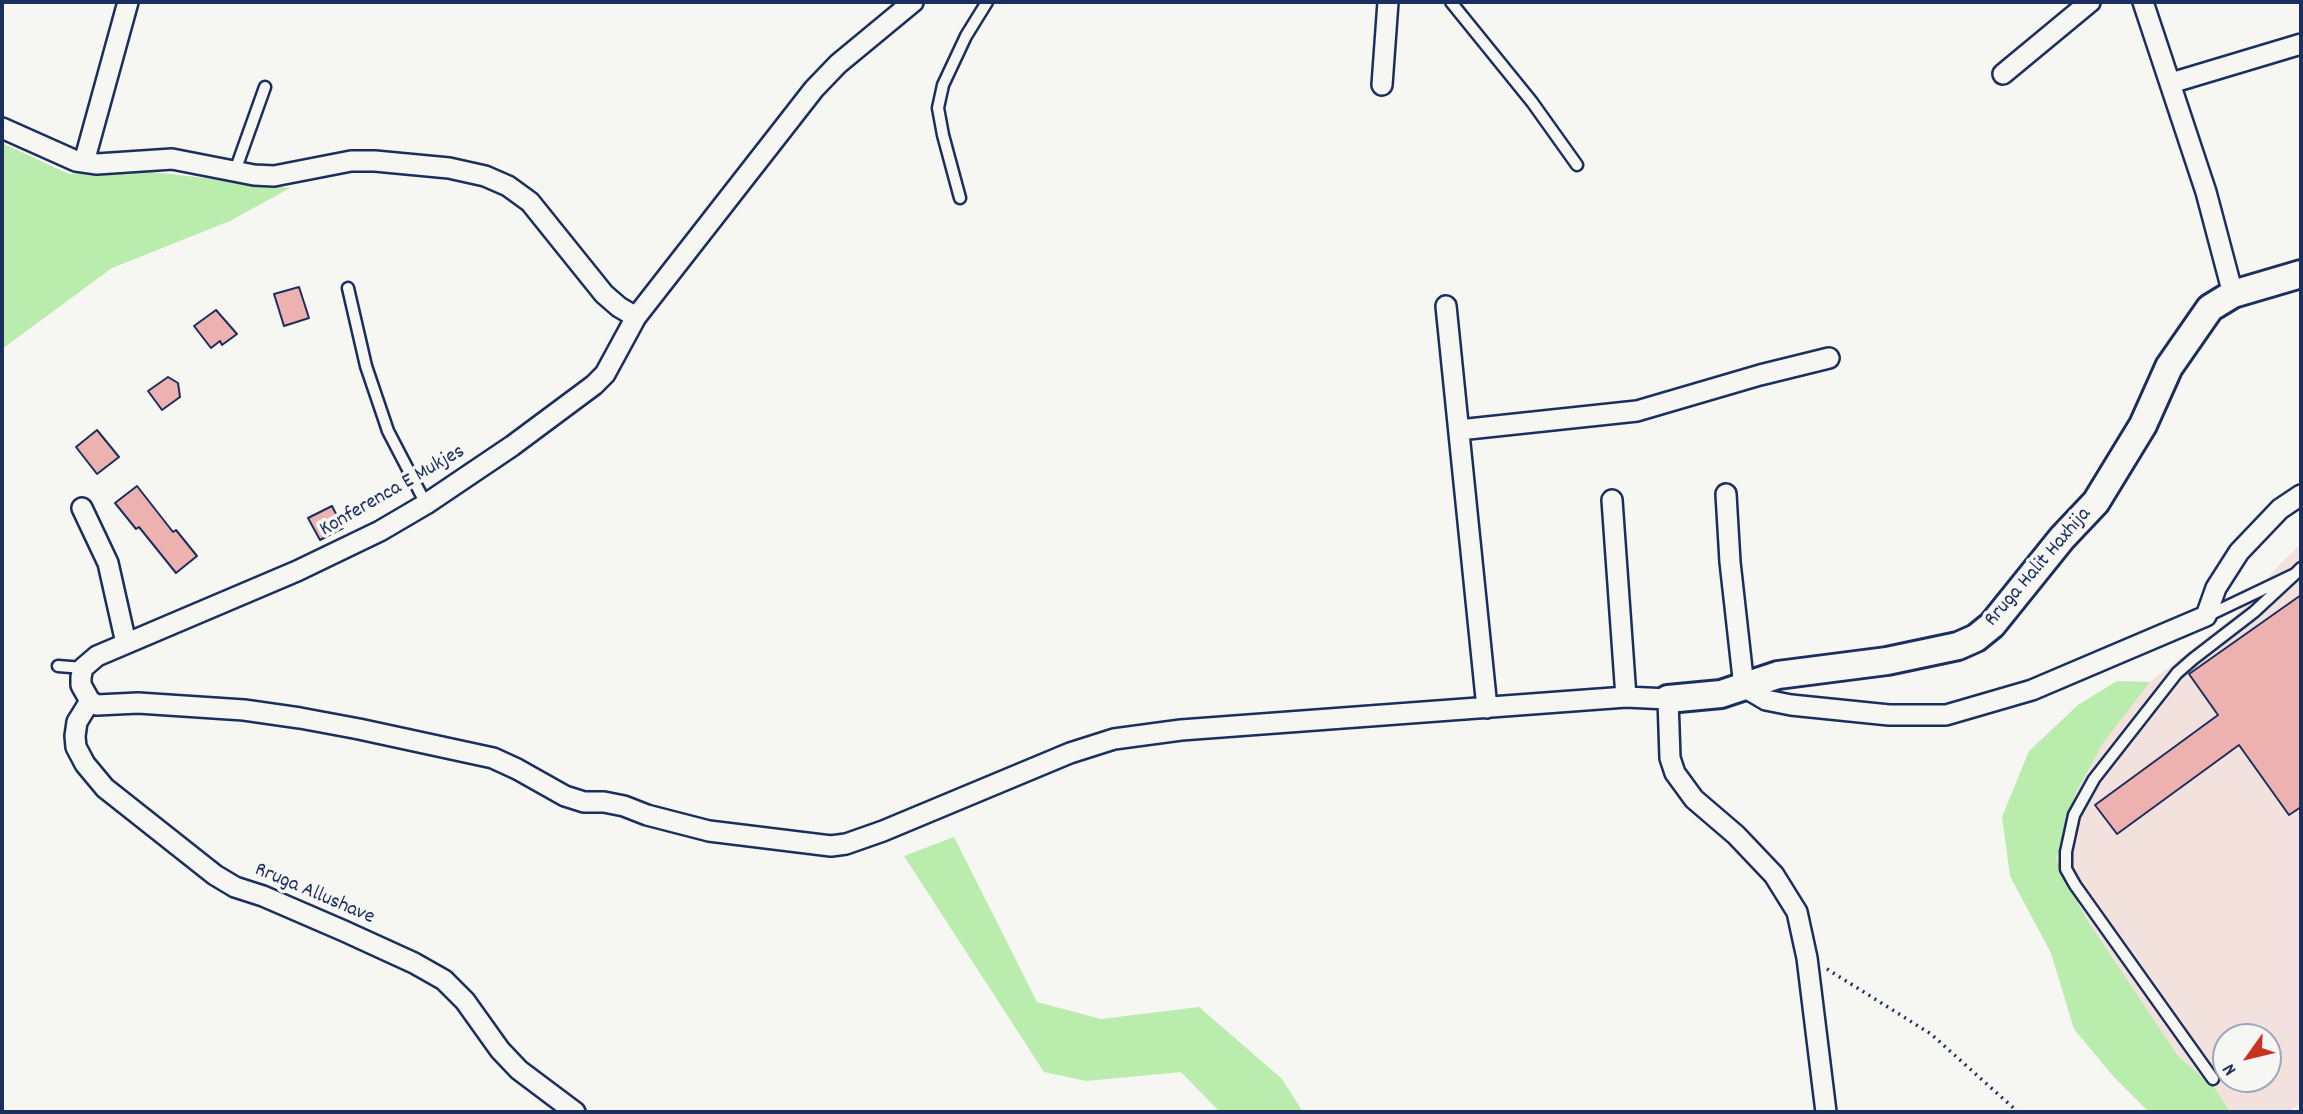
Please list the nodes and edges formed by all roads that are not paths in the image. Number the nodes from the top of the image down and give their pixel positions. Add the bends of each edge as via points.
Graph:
1 (128, 2) edge
2 (914, 2) edge
3 (988, 2) edge
4 (1388, 2) edge
5 (1451, 2) edge
6 (2090, 2) edge
7 (2143, 2) edge
8 (2301, 44) edge
9 (2003, 74) dead end
10 (2171, 83) junction
11 (1381, 85) dead end
12 (265, 87) dead end
13 (2, 128) edge
14 (84, 162) junction
15 (1577, 165) dead end
16 (235, 171) junction
17 (960, 198) dead end
18 (2301, 274) edge
19 (348, 288) dead end
20 (2233, 294) junction
21 (1446, 306) dead end
22 (636, 317) junction
23 (1829, 358) dead end
24 (1459, 430) junction
25 (1726, 494) dead end
26 (2301, 495) edge
27 (1612, 500) dead end
28 (426, 504) junction
29 (82, 508) dead end
30 (2298, 571) edge
31 (2206, 616) junction
32 (126, 643) junction
33 (58, 666) dead end
34 (83, 668) junction
35 (1744, 687) junction
36 (1626, 696) junction
37 (1668, 699) junction
38 (90, 701) junction
39 (1487, 708) junction
40 (2212, 1078) edge
41 (575, 1112) edge
42 (1826, 1112) edge

1 - 14 street
2 - 22 street, Konferenca E Mukjes via 814,89
3 - 17 lane via 965,36 938,108
4 - 11 street
5 - 15 lane
6 - 9 street
7 - 10 street
8 - 10 street
10 - 20 street
12 - 16 lane
13 - 14 street
14 - 16 street via 172,159
16 - 22 street via 275,176 375,162 485,176 530,202 604,294
18 - 20 street, Rruga Halit Haxhija
19 - 28 lane via 366,366 388,431
20 - 35 street, Rruga Halit Haxhija via 2210,309 2169,367 2143,425 2096,502 1976,638 1887,661 1778,675
21 - 24 street
22 - 28 street, Konferenca E Mukjes via 600,380
23 - 24 street via 1637,411
24 - 39 street
25 - 35 street
26 - 31 street via 2280,509 2239,552 2216,588
27 - 36 street
28 - 32 street, Konferenca E Mukjes via 353,545
29 - 32 street via 108,563
30 - 31 lane
30 - 40 lane via 2177,673 2094,779 2074,815 2066,852 2066,869 2075,885
31 - 35 street via 2032,690 1947,715 1889,715 1791,705 1766,700
32 - 34 street, Konferenca E Mukjes
33 - 34 lane
34 - 38 street via 81,685
35 - 37 street, Rruga Halit Haxhija via 1704,697
36 - 37 street
36 - 39 street
37 - 42 street via 1670,758 1675,773 1694,799 1774,876 1797,912
38 - 39 street via 300,718 493,758 584,802 624,806 709,831 831,846 872,835 1070,752 1114,739
38 - 41 street, Rruga Allushave via 77,722 76,747 105,788 235,887 344,931 444,981 519,1070

